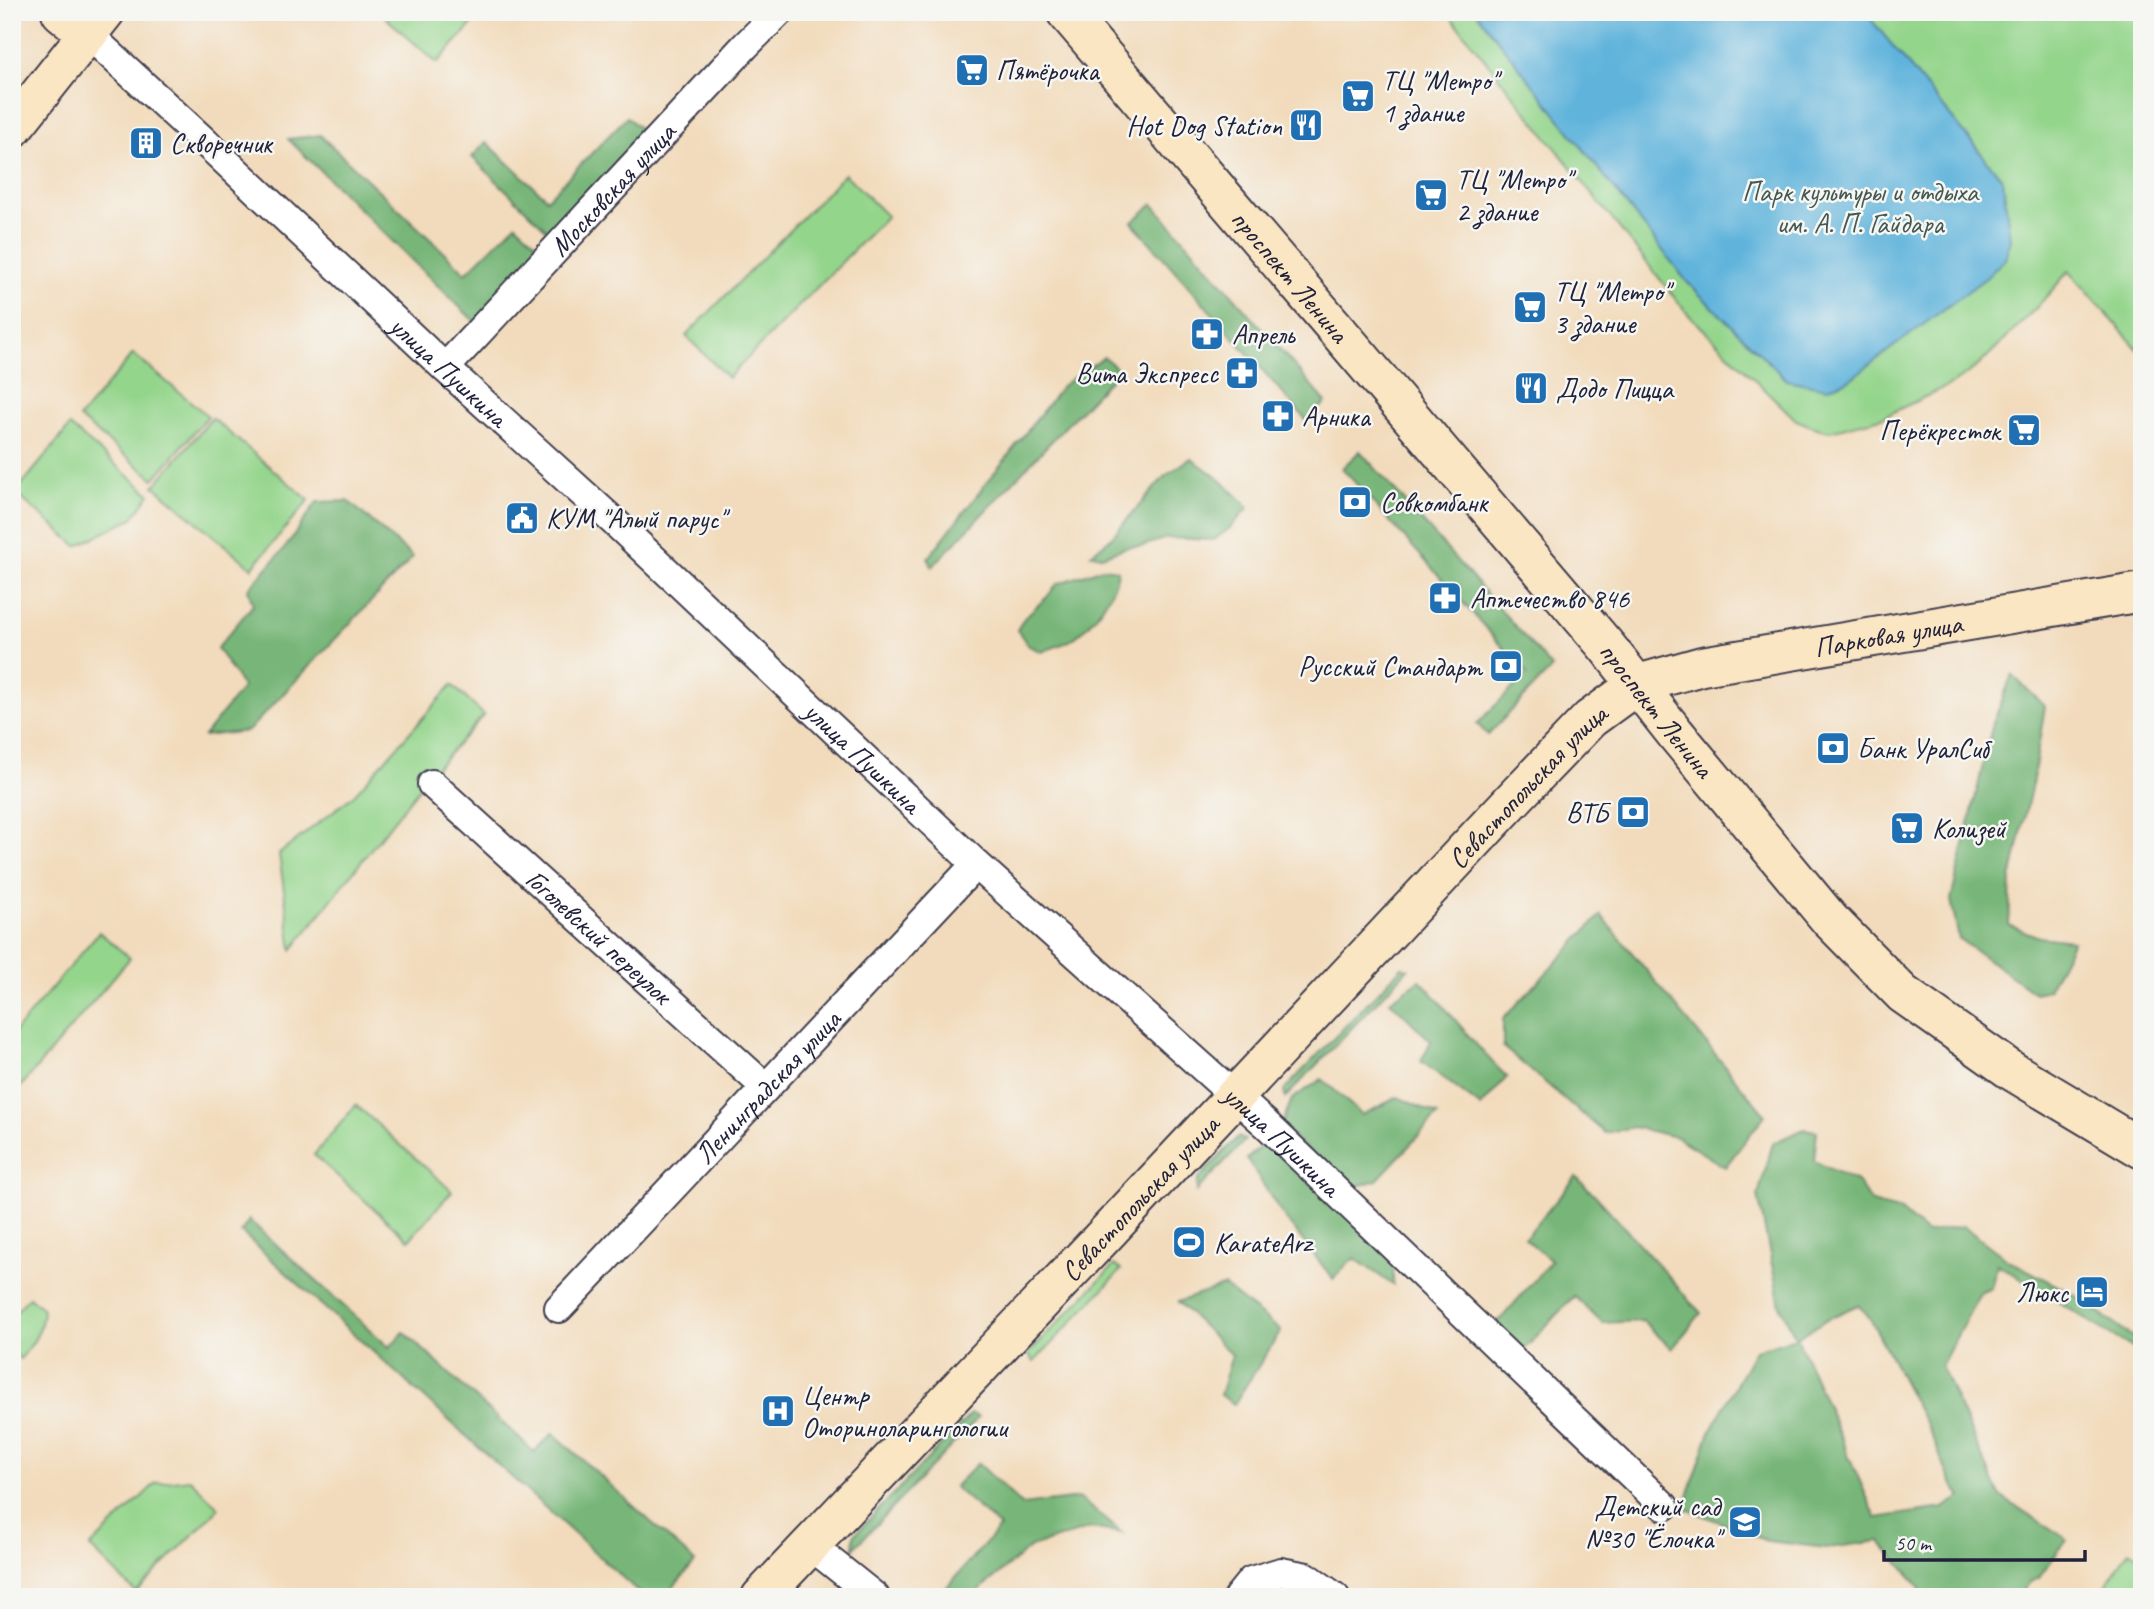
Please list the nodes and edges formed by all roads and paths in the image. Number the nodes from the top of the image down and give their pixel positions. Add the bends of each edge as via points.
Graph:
1 (779, 12) edge
2 (1066, 12) edge
3 (85, 20) edge
4 (12, 129) edge
5 (445, 368) junction
6 (2142, 592) edge
7 (1638, 684) junction
8 (432, 784) dead end
9 (976, 864) junction
10 (765, 1087) junction
11 (1234, 1096) junction
12 (2142, 1149) edge
13 (559, 1308) dead end
14 (1664, 1506) dead end
15 (810, 1545) junction
16 (761, 1597) edge
17 (875, 1597) edge
18 (1238, 1597) edge
19 (1335, 1597) edge

1 - 5 street, Московская улица
2 - 7 street, проспект Ленина
3 - 4 street
3 - 5 street, улица Пушкина via 219,155
5 - 9 street, улица Пушкина
6 - 7 street, Парковая улица via 1702,666
7 - 11 street, Севастопольская улица via 1590,719
7 - 12 street, проспект Ленина via 1830,920 1903,995 2012,1071
8 - 10 street, Гоголевский переулок
9 - 10 street, Ленинградская улица
9 - 11 street, улица Пушкина
10 - 13 street, Ленинградская улица
11 - 14 street, улица Пушкина
11 - 15 street, Севастопольская улица
15 - 16 street, Севастопольская улица
15 - 17 street
18 - 19 street via 1251,1581 1281,1572 1307,1577

